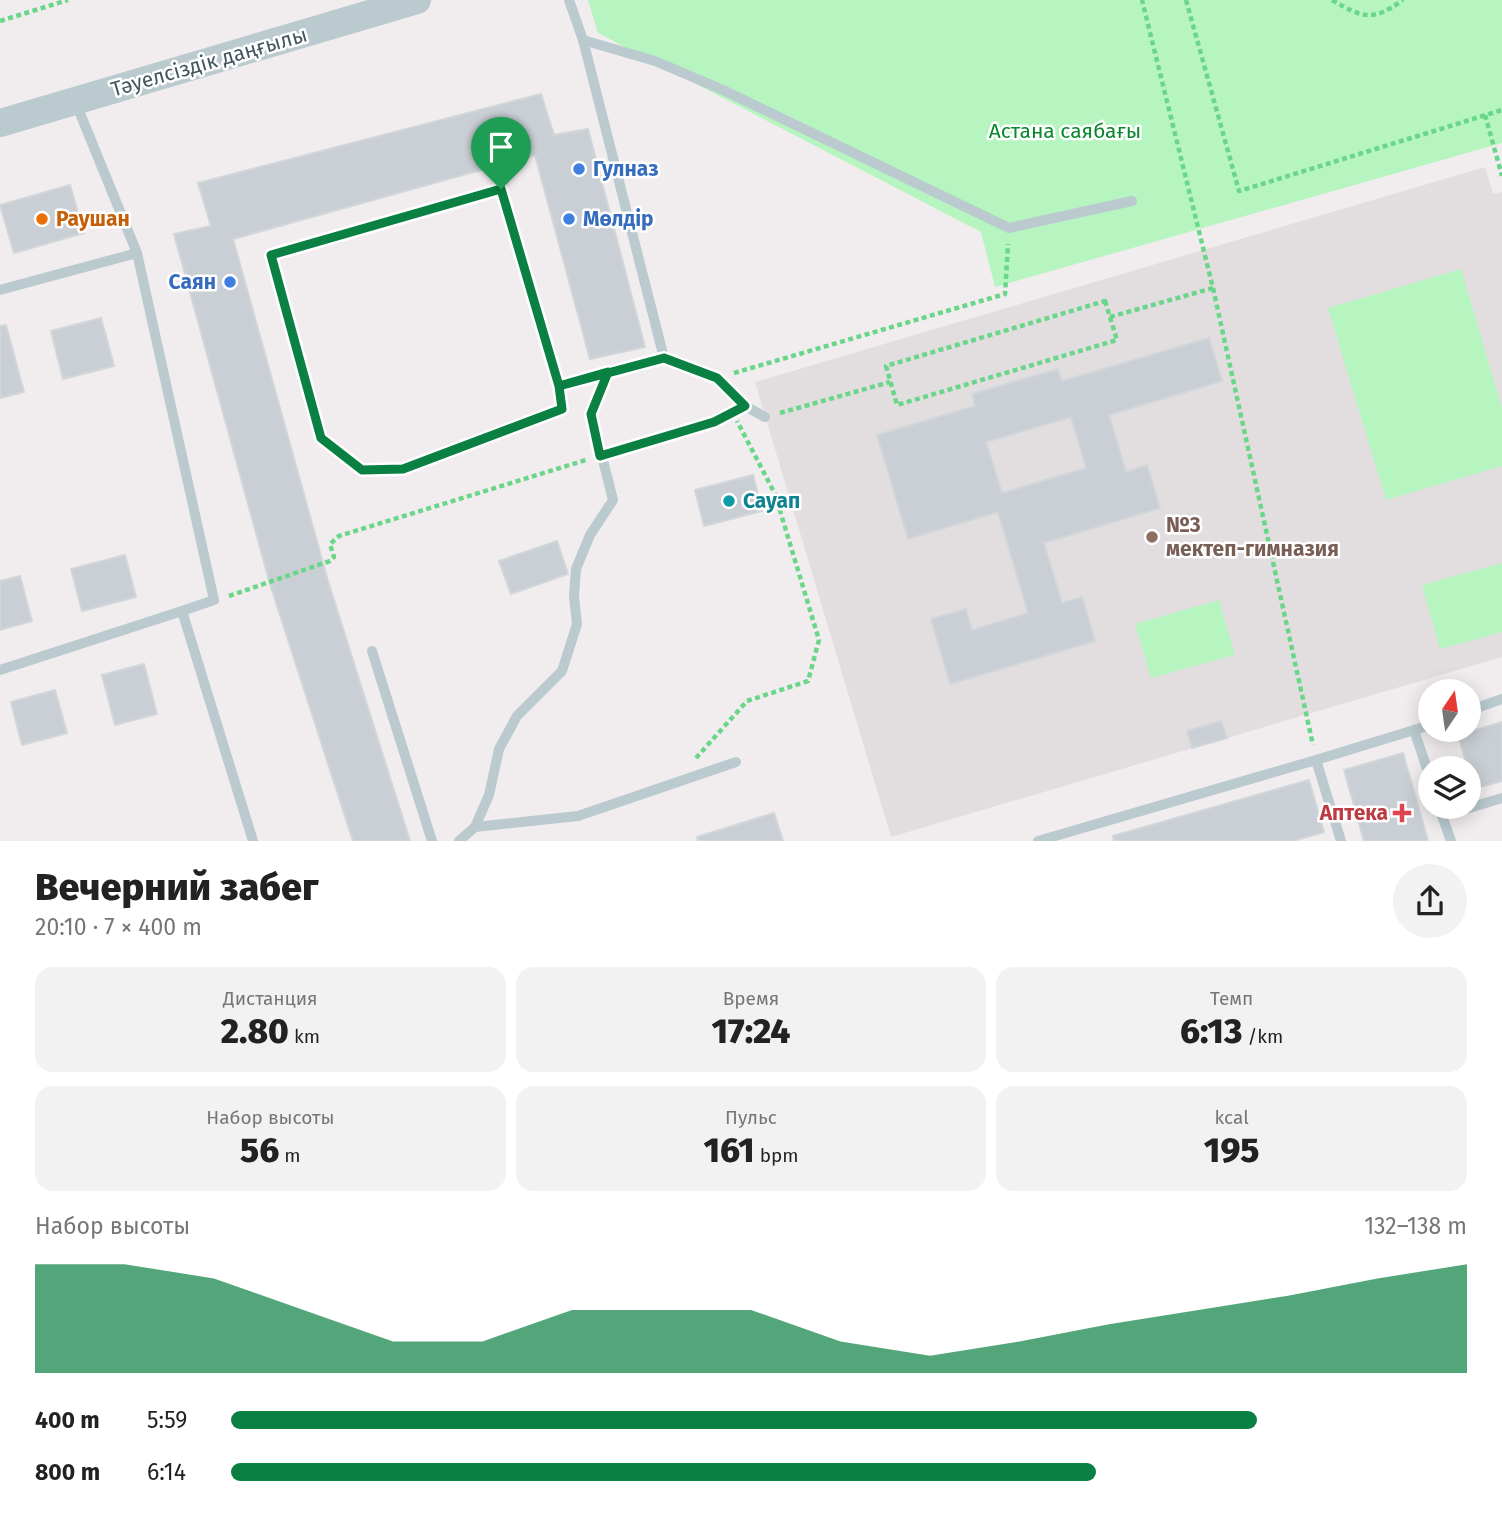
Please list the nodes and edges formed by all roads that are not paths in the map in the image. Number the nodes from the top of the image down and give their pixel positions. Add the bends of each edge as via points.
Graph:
1 (417, 0) edge
2 (569, 0) edge
3 (583, 40) junction
4 (75, 101) junction
5 (0, 123) edge
6 (1132, 201) dead end
7 (137, 253) junction
8 (0, 290) edge
9 (664, 358) junction
10 (608, 372) junction
11 (559, 386) junction
12 (765, 417) road end
13 (182, 611) junction
14 (372, 651) dead end
15 (0, 670) edge
16 (1502, 699) edge
17 (1481, 706) edge
18 (1418, 729) edge
19 (1414, 730) junction
20 (1423, 756) edge
21 (1316, 760) junction
22 (736, 762) dead end
23 (1502, 798) edge
24 (1481, 802) edge
25 (1444, 819) edge
26 (475, 827) junction
27 (253, 841) edge
28 (432, 841) edge
29 (459, 841) edge
30 (1038, 841) edge
31 (1341, 841) edge
32 (1451, 841) edge

1 - 4 street, Тәуелсіздік даңғылы
2 - 3 lane
3 - 6 lane via 655,61 723,90 1009,228
3 - 9 lane
4 - 5 street, Тәуелсіздік даңғылы
4 - 7 lane
7 - 8 lane
7 - 13 lane via 215,600
9 - 10 lane
9 - 12 lane via 717,378 745,406
10 - 11 lane
10 - 26 lane via 591,414 612,500 576,569 577,624 562,671 517,716 499,749 489,795
11 - 11 lane via 562,409 403,469 362,470 321,438 271,255 501,189
13 - 15 lane
13 - 27 lane
14 - 28 lane
16 - 17 lane
18 - 19 lane
19 - 20 lane
19 - 21 lane
21 - 30 lane
21 - 31 lane
22 - 26 lane via 578,816
23 - 24 lane
25 - 32 lane
26 - 29 lane

